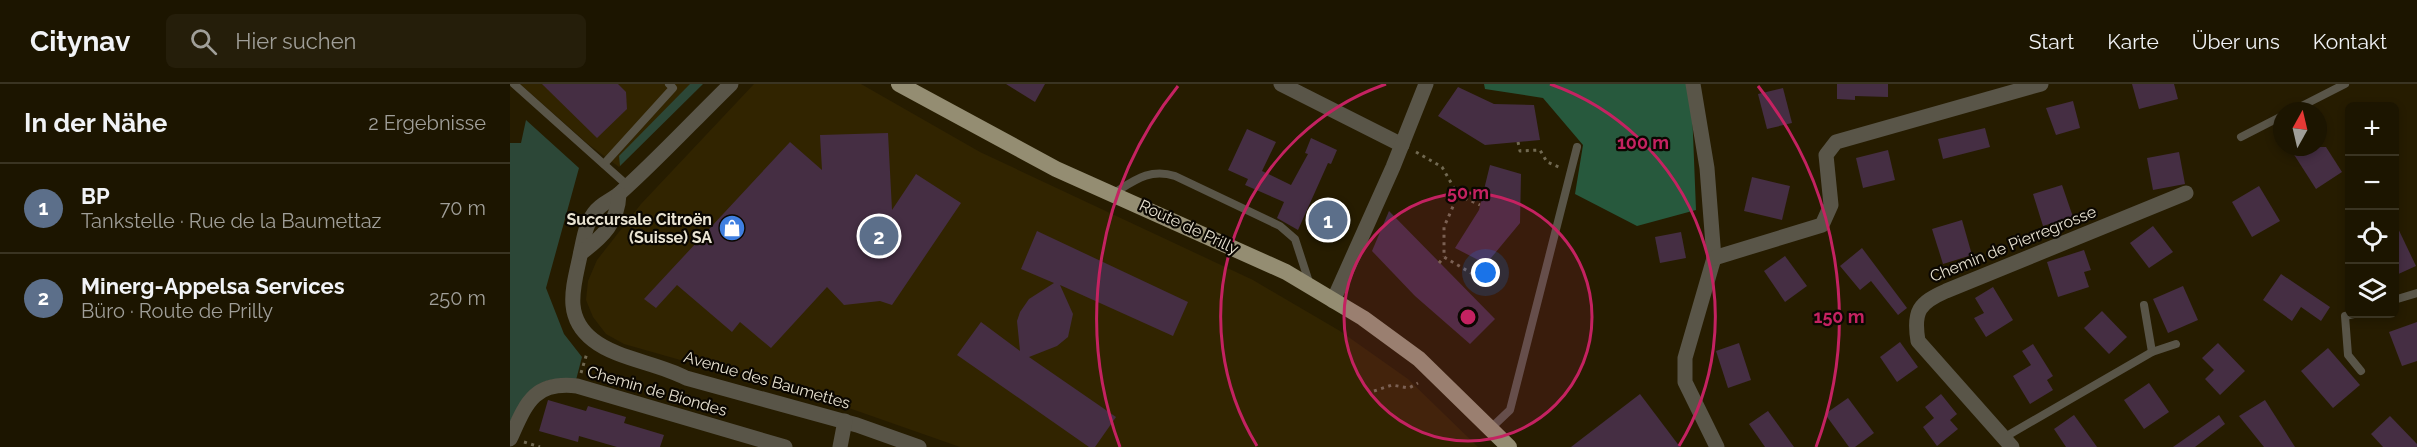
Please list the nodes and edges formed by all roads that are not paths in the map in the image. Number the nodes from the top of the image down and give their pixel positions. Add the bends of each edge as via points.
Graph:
1 (514, 84) edge
2 (669, 84) edge
3 (731, 84) edge
4 (899, 84) edge
5 (1281, 84) edge
6 (1425, 84) edge
7 (1693, 84) edge
8 (2041, 84) edge
9 (2345, 84) edge
10 (2310, 102) edge
11 (2273, 121) edge
12 (2241, 138) dead end
13 (1402, 145) junction
14 (1577, 147) dead end
15 (604, 164) junction
16 (623, 189) junction
17 (2186, 193) dead end
18 (1114, 194) junction
19 (1714, 258) junction
20 (1310, 286) junction
21 (2417, 293) edge
22 (2399, 298) edge
23 (1333, 301) junction
24 (2144, 305) dead end
25 (2345, 318) edge
26 (2176, 344) dead end
27 (2152, 352) junction
28 (2361, 372) dead end
29 (845, 422) junction
30 (1491, 428) junction
31 (510, 439) edge
32 (2009, 442) edge
33 (785, 447) edge
34 (840, 447) edge
35 (919, 447) edge
36 (1509, 447) edge
37 (1717, 447) edge

1 - 15 lane
2 - 15 lane via 673,88
3 - 16 street, Avenue des Baumettes
4 - 18 main road, Route de Prilly via 1056,169
5 - 13 street
6 - 13 street
7 - 19 street via 1707,168
8 - 19 street via 1836,142 1826,156 1831,205 1822,225
9 - 10 lane
11 - 12 lane
13 - 23 street
14 - 30 lane via 1510,410
15 - 16 lane
16 - 29 street, Avenue des Baumettes via 595,212 588,223 573,280 572,300 578,319 593,340 686,378
17 - 32 street, Chemin de Pierregrosse via 1929,298 1921,307 1915,320 1918,340
18 - 20 main road, Route de Prilly
18 - 20 lane via 1144,174 1162,172 1174,176 1280,226 1295,239
19 - 37 street via 1684,358 1685,382
20 - 23 main road, Route de Prilly
21 - 22 lane
23 - 30 main road, Route de Prilly via 1419,359
24 - 27 lane
25 - 28 lane via 2348,356
26 - 27 lane
27 - 32 lane
29 - 34 street
29 - 35 street, Avenue des Baumettes
30 - 36 main road, Route de Prilly
31 - 33 street, Chemin de Biondes via 530,400 545,388 562,384

